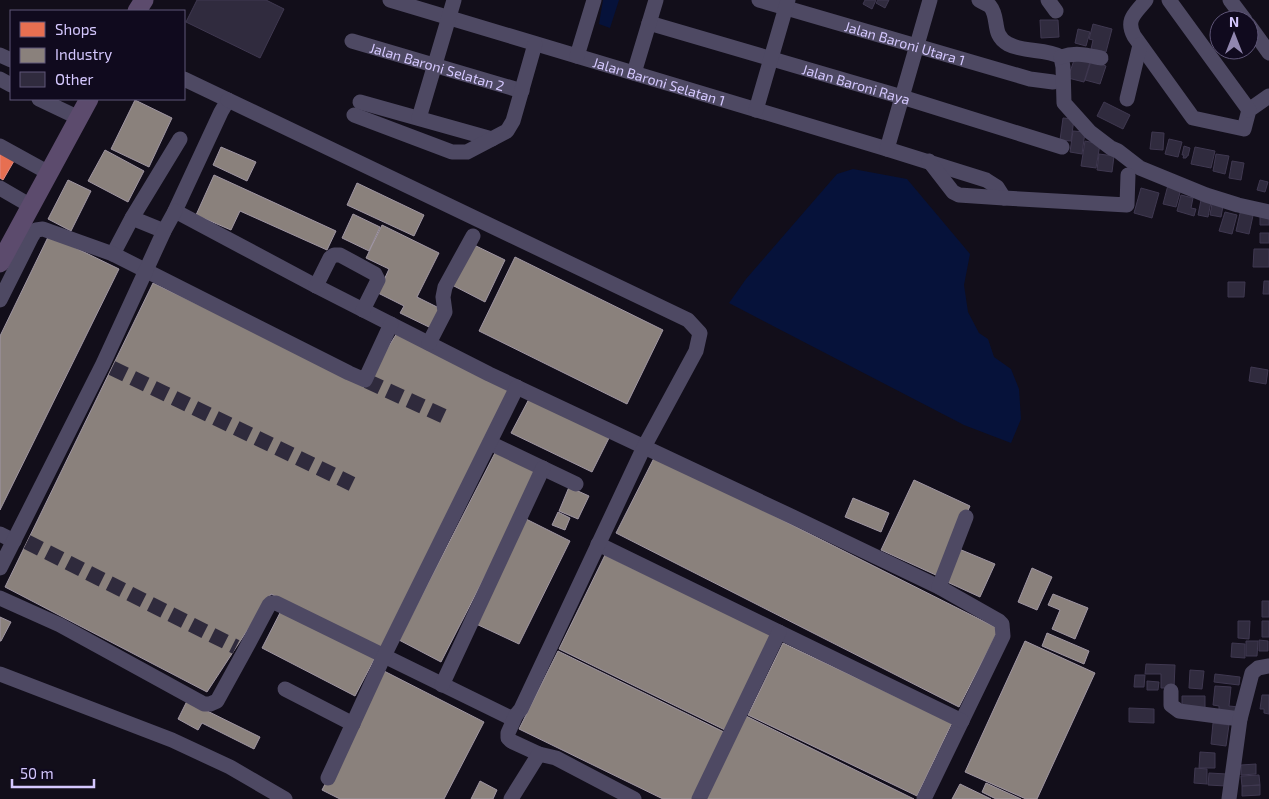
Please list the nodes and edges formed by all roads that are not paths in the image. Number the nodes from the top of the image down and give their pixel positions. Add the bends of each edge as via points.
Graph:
1 (390, 0) edge
2 (454, 0) edge
3 (578, 0) edge
4 (656, 0) edge
5 (759, 0) edge
6 (930, 0) edge
7 (979, 0) edge
8 (1146, 0) edge
9 (1169, 0) edge
10 (593, 2) edge
11 (787, 4) edge
12 (449, 18) junction
13 (650, 22) junction
14 (1259, 40) edge
15 (352, 41) dead end
16 (535, 44) junction
17 (1140, 45) junction
18 (916, 46) junction
19 (1269, 53) edge
20 (577, 56) junction
21 (1061, 57) junction
22 (771, 58) junction
23 (1101, 58) dead end
24 (435, 65) junction
25 (634, 73) junction
26 (185, 79) edge
27 (1053, 82) dead end
28 (522, 91) junction
29 (1269, 96) edge
30 (902, 97) junction
31 (1127, 99) dead end
32 (41, 100) edge
33 (88, 100) edge
34 (228, 100) junction
35 (756, 110) junction
36 (1249, 110) junction
37 (79, 118) junction
38 (419, 118) junction
39 (180, 139) dead end
40 (492, 140) junction
41 (0, 146) edge
42 (1062, 147) dead end
43 (887, 149) junction
44 (929, 161) junction
45 (49, 173) junction
46 (1128, 175) dead end
47 (0, 188) edge
48 (1004, 198) junction
49 (31, 206) junction
50 (175, 210) junction
51 (1269, 212) edge
52 (132, 218) junction
53 (164, 231) junction
54 (473, 236) dead end
55 (6, 239) edge
56 (113, 254) junction
57 (0, 262) edge
58 (146, 271) junction
59 (316, 286) junction
60 (0, 300) edge
61 (363, 310) junction
62 (391, 324) junction
63 (429, 343) junction
64 (518, 387) junction
65 (490, 443) junction
66 (644, 447) junction
67 (543, 468) junction
68 (576, 484) dead end
69 (966, 518) dead end
70 (0, 534) edge
71 (19, 540) junction
72 (598, 544) junction
73 (0, 568) edge
74 (938, 587) junction
75 (0, 598) edge
76 (779, 632) junction
77 (384, 656) junction
78 (1269, 666) edge
79 (0, 674) edge
80 (442, 685) junction
81 (285, 689) dead end
82 (1171, 691) dead end
83 (516, 715) junction
84 (1240, 719) junction
85 (962, 721) junction
86 (352, 724) junction
87 (539, 754) junction
88 (328, 778) dead end
89 (285, 799) edge
90 (511, 799) edge
91 (634, 799) edge
92 (699, 799) edge
93 (924, 799) edge
94 (1229, 799) edge

1 - 12 street, Jalan Baroni Selatan 1
2 - 12 street
3 - 10 street
4 - 13 street
5 - 11 street, Jalan Baroni Utara 1
6 - 18 street
7 - 21 street via 990,6 997,32 1008,44
8 - 17 street via 1130,22 1130,29
9 - 36 street
10 - 20 street
11 - 18 street, Jalan Baroni Utara 1
11 - 22 street
12 - 16 street, Jalan Baroni Selatan 1
12 - 24 street
13 - 22 street, Jalan Baroni Raya
13 - 25 street
14 - 19 street
15 - 24 street, Jalan Baroni Selatan 2
16 - 20 street, Jalan Baroni Selatan 1
16 - 28 street
17 - 31 street
17 - 36 street via 1193,118 1244,129
18 - 27 street, Jalan Baroni Utara 1 via 1030,79
18 - 30 street
20 - 25 street, Jalan Baroni Selatan 1
21 - 23 street via 1077,54
21 - 51 street via 1064,103 1090,132 1111,148 1140,168 1206,195
22 - 30 street, Jalan Baroni Raya
22 - 35 street
24 - 28 street, Jalan Baroni Selatan 2
24 - 38 street
25 - 35 street, Jalan Baroni Selatan 1
26 - 34 street
28 - 40 street via 507,132
29 - 36 street
30 - 42 street, Jalan Baroni Raya
30 - 43 street
32 - 37 street
33 - 37 main road
34 - 50 street
34 - 66 street via 688,320 700,333 696,351
35 - 43 street, Jalan Baroni Selatan 1
37 - 45 main road
38 - 40 street
38 - 40 street via 357,108 452,152 467,152
39 - 52 street
41 - 45 street
43 - 44 street, Jalan Baroni Selatan 1
44 - 48 street, Jalan Baroni Selatan 1 via 986,180
44 - 48 street via 953,192 959,195
45 - 49 main road
46 - 48 street via 1127,205
47 - 49 street
49 - 55 main road
50 - 53 street
50 - 59 street
52 - 53 street
52 - 56 street
53 - 58 street
54 - 63 street via 445,287 445,312
55 - 57 main road
56 - 58 street
56 - 60 street via 43,228 36,230
58 - 62 street via 366,380
58 - 71 street via 107,366
59 - 61 street
59 - 61 street via 330,258 340,255 378,277
61 - 62 street
62 - 63 street
63 - 64 street
64 - 65 street
64 - 66 street
65 - 67 street
65 - 77 street
66 - 72 street
66 - 74 street
67 - 68 street
67 - 80 street
69 - 74 street
70 - 71 street
71 - 73 street
72 - 76 street
72 - 83 street
74 - 85 street via 1002,624 1003,636
75 - 77 street via 60,624 204,704 217,701 240,649 268,604 279,604
76 - 85 street
76 - 92 street
77 - 80 street
77 - 86 street
78 - 84 street via 1252,673
79 - 89 street via 172,740 230,767
80 - 83 street via 511,718
81 - 86 street
82 - 84 street via 1171,705 1179,712
83 - 87 street via 508,738
84 - 94 street
85 - 93 street
86 - 88 street
87 - 90 street
87 - 91 street via 556,758

